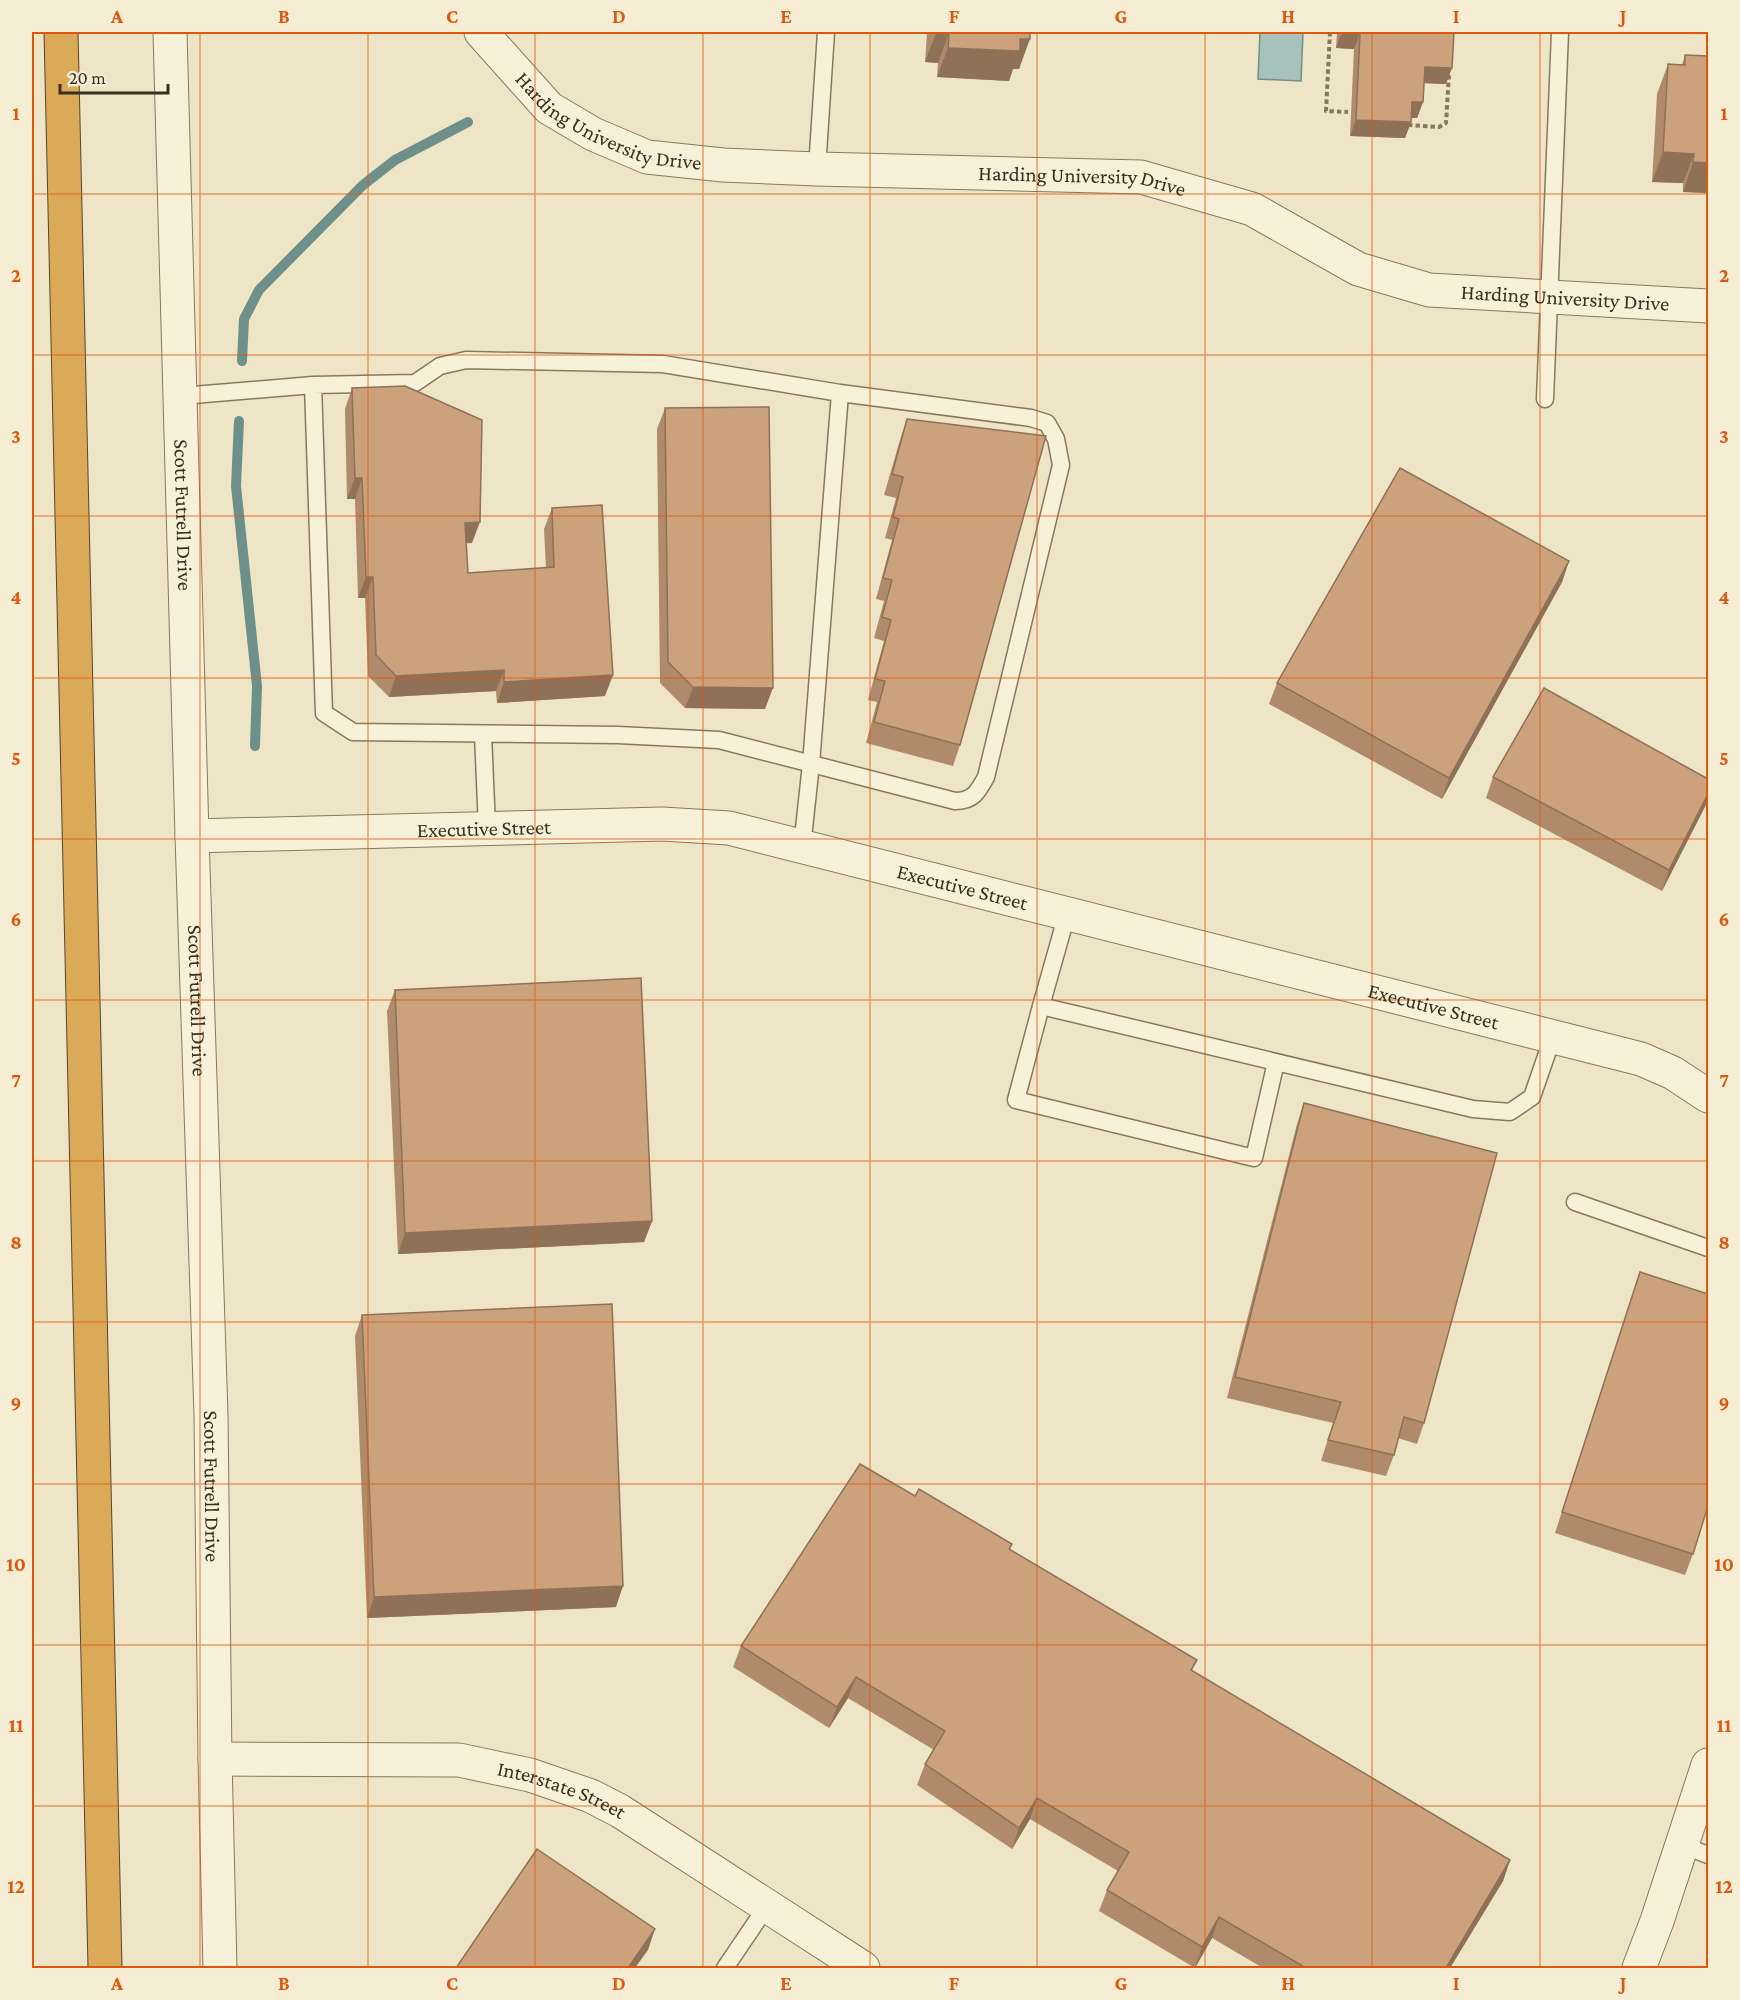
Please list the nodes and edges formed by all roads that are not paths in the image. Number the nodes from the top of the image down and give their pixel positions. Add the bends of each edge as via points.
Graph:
1 (61, 32) edge
2 (170, 32) edge
3 (481, 32) edge
4 (826, 32) edge
5 (1560, 32) edge
6 (817, 169) junction
7 (1548, 296) junction
8 (1708, 306) edge
9 (314, 385) junction
10 (840, 393) junction
11 (181, 396) junction
12 (1545, 399) dead end
13 (483, 734) junction
14 (811, 764) junction
15 (486, 828) junction
16 (192, 836) junction
17 (802, 847) junction
18 (1067, 914) junction
19 (1041, 1006) junction
20 (1553, 1036) junction
21 (1276, 1062) junction
22 (1708, 1096) edge
23 (1575, 1202) dead end
24 (1708, 1248) edge
25 (215, 1759) junction
26 (1708, 1765) edge
27 (1695, 1850) edge
28 (767, 1906) junction
29 (105, 1968) edge
30 (220, 1968) edge
31 (724, 1968) edge
32 (863, 1968) edge
33 (1639, 1968) edge

1 - 29 highway
2 - 11 street, Scott Futrell Drive
3 - 6 street, Harding University Drive via 549,108 593,134 647,158
4 - 6 lane
5 - 7 lane
6 - 7 street, Harding University Drive via 1141,177 1252,209 1358,269 1429,290
7 - 8 street, Harding University Drive
7 - 12 lane
9 - 10 lane via 415,383 440,366 466,360 663,364
9 - 11 lane
9 - 13 lane via 324,713 353,732
10 - 14 lane
10 - 14 lane via 1047,423 1056,439 1061,465 986,777 978,792 965,801 955,801
11 - 16 street, Scott Futrell Drive
13 - 14 lane via 719,740
13 - 15 lane
14 - 17 lane
15 - 16 street, Executive Street
15 - 17 street, Executive Street via 662,824 729,828
16 - 25 street, Scott Futrell Drive via 211,1415
17 - 18 street, Executive Street
18 - 19 lane
18 - 20 street, Executive Street
19 - 21 lane
19 - 21 lane via 1016,1100 1254,1158
20 - 21 lane via 1532,1097 1510,1113 1473,1109
20 - 22 street, Executive Street via 1641,1059 1673,1073
23 - 24 lane
25 - 28 street, Interstate Street via 459,1760 530,1775 591,1796 620,1811
25 - 30 street, Scott Futrell Drive
26 - 27 street
27 - 33 street via 1657,1921
28 - 31 lane
28 - 32 street, Interstate Street

